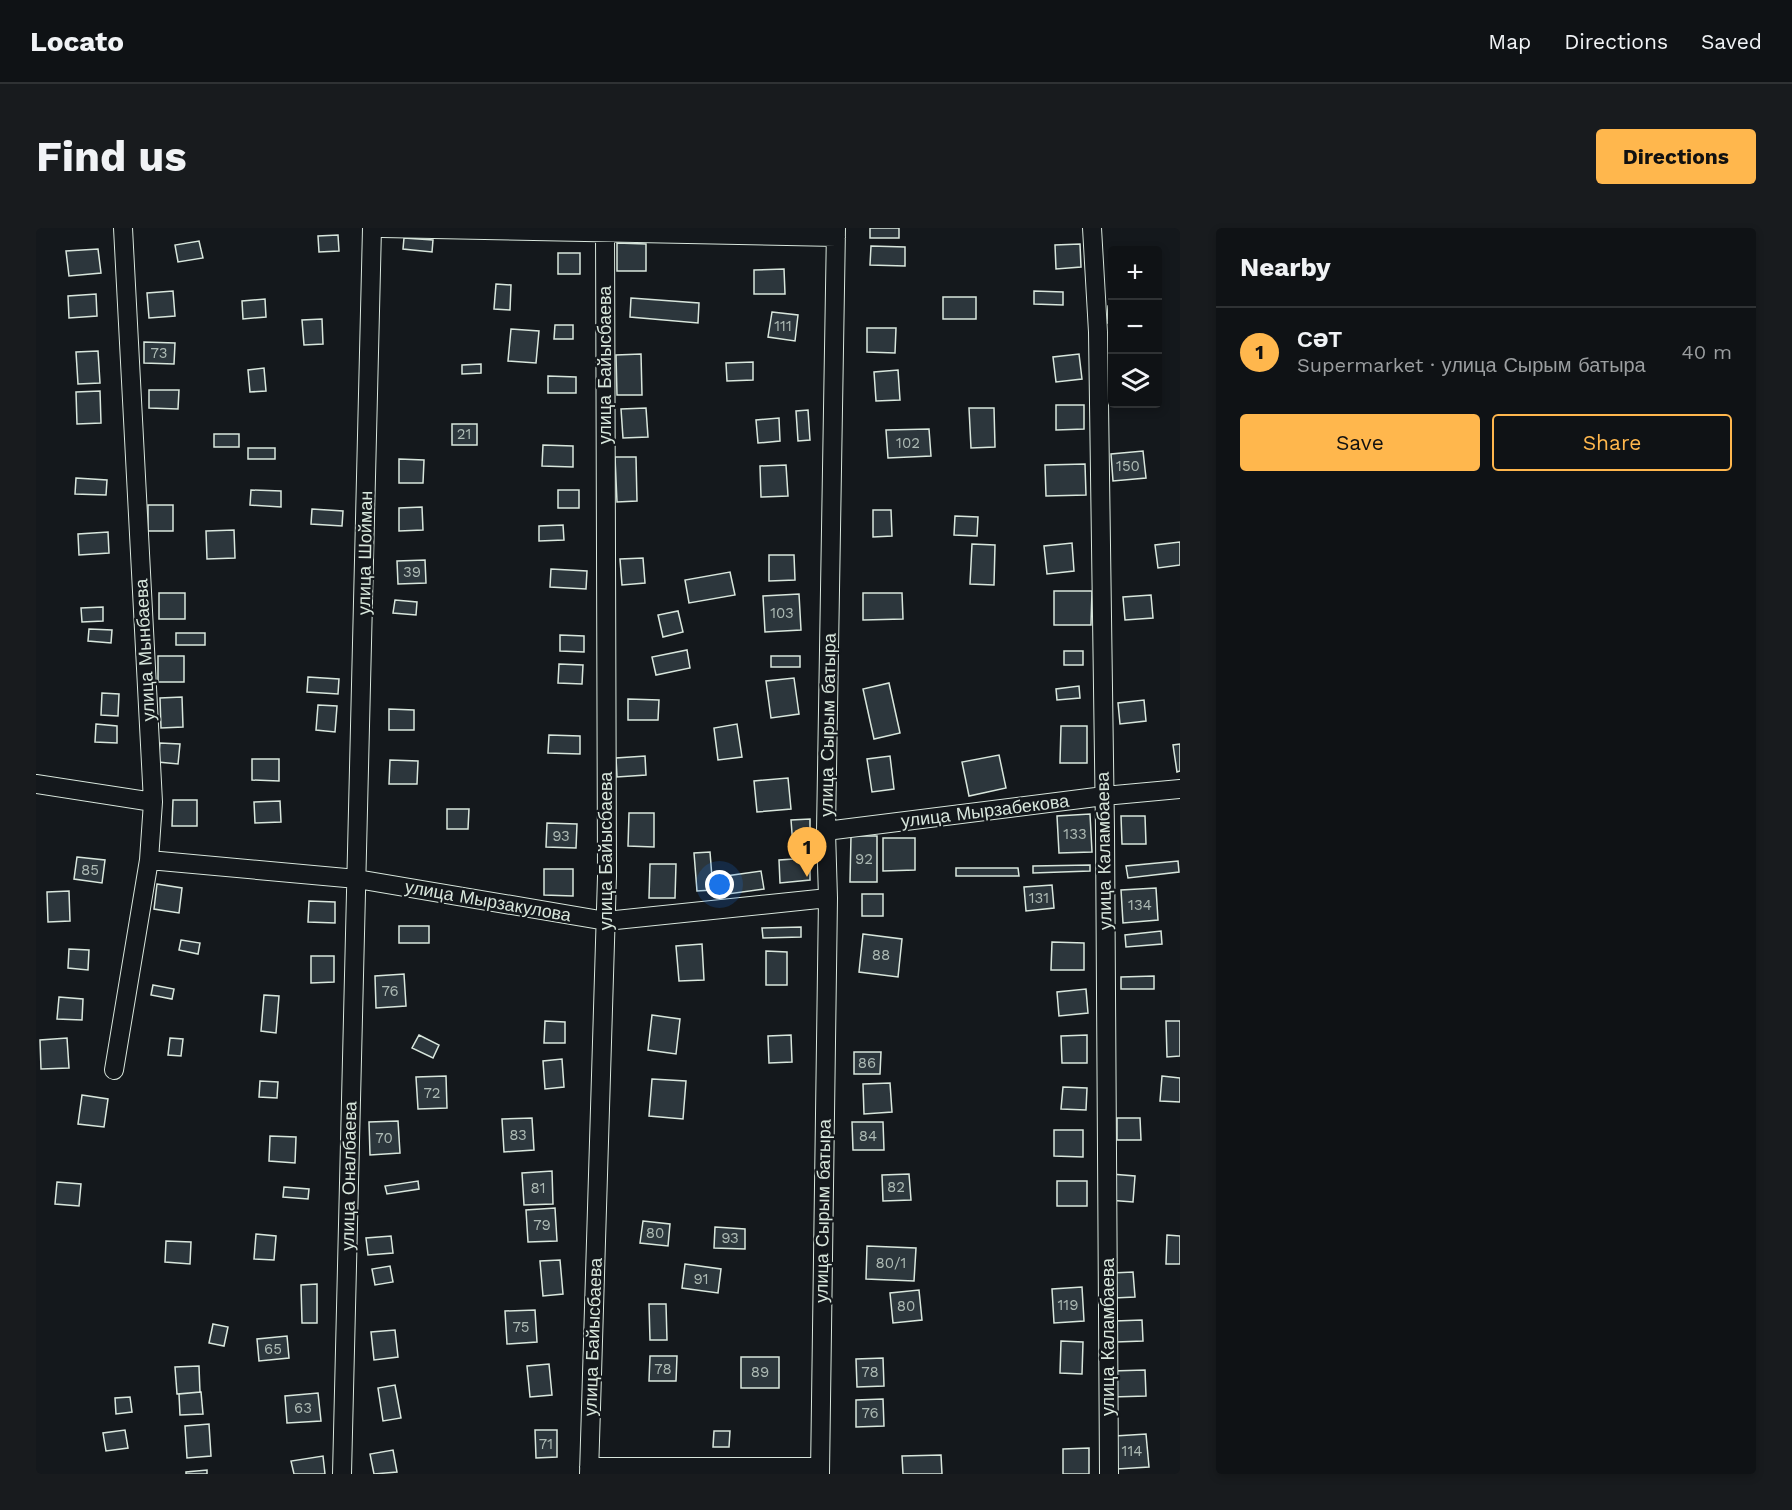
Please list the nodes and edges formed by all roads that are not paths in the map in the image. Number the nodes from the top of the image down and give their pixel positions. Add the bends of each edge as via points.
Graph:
1 (123, 228) edge
2 (372, 228) edge
3 (382, 228) edge
4 (1092, 228) edge
5 (604, 231) edge
6 (836, 233) edge
7 (36, 784) edge
8 (1180, 789) edge
9 (1104, 796) junction
10 (153, 802) junction
11 (826, 831) junction
12 (149, 860) junction
13 (357, 878) junction
14 (828, 898) junction
15 (606, 921) junction
16 (114, 1070) dead end
17 (589, 1470) edge
18 (820, 1470) edge
19 (342, 1474) edge
20 (1108, 1474) edge

1 - 10 street, улица Мынбаева
2 - 13 street, улица Шойман
3 - 5 street
4 - 9 street, улица Каламбаева via 1098,332
5 - 6 street
5 - 15 street, улица Байысбаева
6 - 11 street, улица Сырым батыра
7 - 10 street
8 - 9 street, улица Мырзабекова
9 - 11 street, улица Мырзабекова
9 - 20 street, улица Каламбаева
10 - 12 street, улица Мынбаева
11 - 14 street, улица Сырым батыра
12 - 13 street, улица Мырзакулова
12 - 16 street, улица Мынбаева
13 - 15 street, улица Мырзакулова
13 - 19 street, улица Оналбаева
14 - 15 street, улица Мырзакулова
14 - 18 street, улица Сырым батыра
15 - 17 street, улица Байысбаева
17 - 18 street

